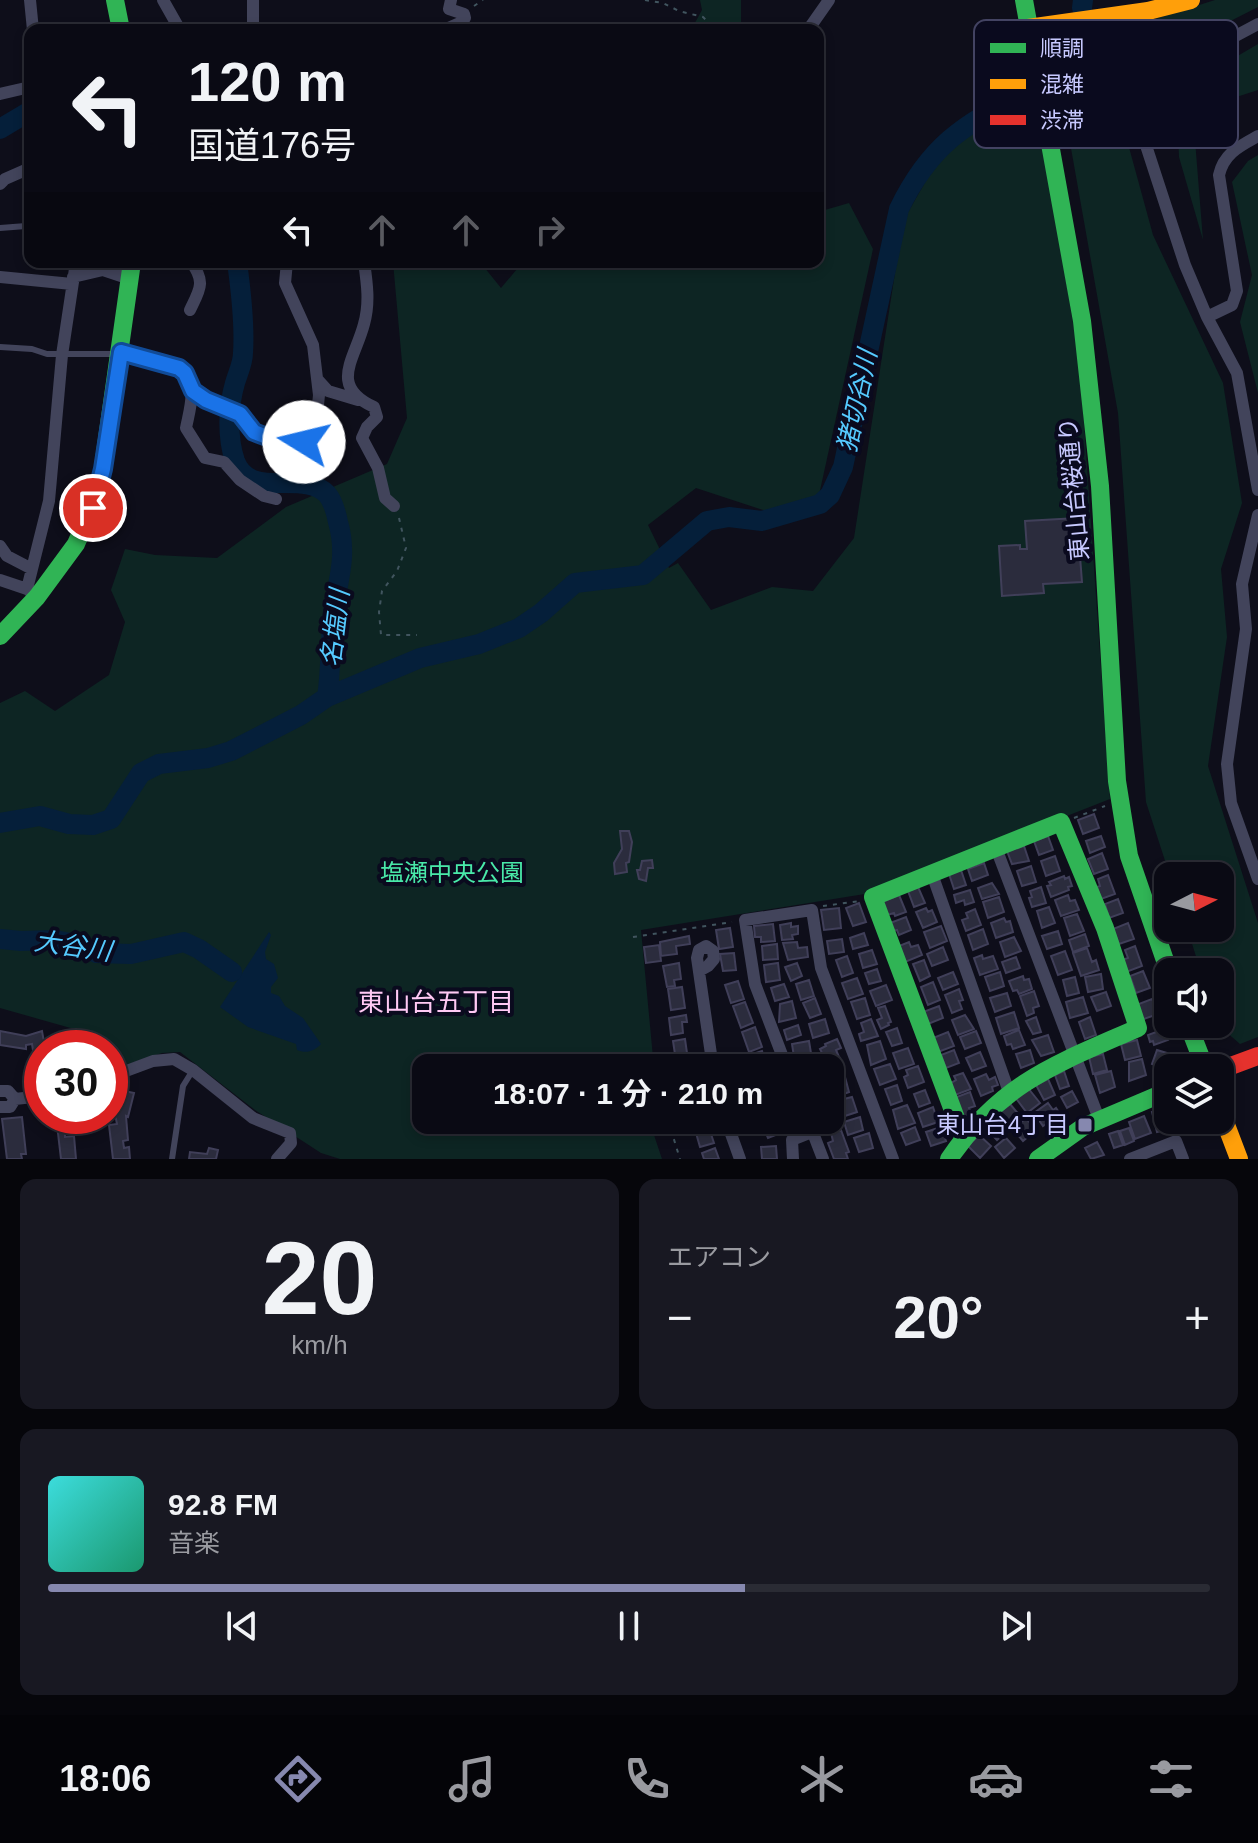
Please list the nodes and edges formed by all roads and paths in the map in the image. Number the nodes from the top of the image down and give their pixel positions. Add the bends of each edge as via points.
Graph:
1 (30, 0) edge
2 (115, 0) edge
3 (163, 0) edge
4 (253, 0) edge
5 (451, 0) edge
6 (645, 0) edge
7 (829, 0) edge
8 (1024, 0) edge
9 (1191, 0) edge
10 (662, 1) edge
11 (1027, 20) edge
12 (1084, 20) edge
13 (32, 24) edge
14 (120, 24) edge
15 (177, 24) edge
16 (253, 24) edge
17 (458, 24) edge
18 (710, 24) edge
19 (812, 24) edge
20 (1258, 24) edge
21 (1238, 35) edge
22 (24, 88) edge
23 (0, 94) edge
24 (1258, 136) edge
25 (1050, 148) edge
26 (1147, 148) edge
27 (1238, 148) edge
28 (1238, 148) edge
29 (24, 171) edge
30 (0, 184) edge
31 (24, 226) edge
32 (0, 228) edge
33 (75, 268) edge
34 (196, 268) edge
35 (286, 268) edge
36 (365, 268) edge
37 (131, 270) edge
38 (0, 277) edge
39 (73, 280) junction
40 (190, 310) dead end
41 (1207, 317) junction
42 (0, 347) edge
43 (120, 353) junction
44 (62, 355) junction
45 (316, 378) junction
46 (193, 391) junction
47 (358, 400) junction
48 (1258, 490) edge
49 (276, 499) dead end
50 (394, 506) joint
51 (1258, 515) edge
52 (0, 546) edge
53 (32, 569) junction
54 (0, 580) edge
55 (32, 593) junction
56 (417, 635) dead end
57 (0, 636) edge
58 (1106, 805) dead end
59 (1061, 822) junction
60 (996, 848) junction
61 (932, 874) junction
62 (1258, 879) edge
63 (873, 897) junction
64 (812, 910) junction
65 (745, 920) junction
66 (633, 937) dead end
67 (1164, 958) edge
68 (699, 971) dead end
69 (711, 1054) edge
70 (782, 1054) edge
71 (1074, 1056) junction
72 (1258, 1056) edge
73 (1234, 1065) edge
74 (128, 1070) edge
75 (193, 1070) junction
76 (0, 1091) edge
77 (1009, 1092) junction
78 (1154, 1097) edge
79 (24, 1098) edge
80 (15, 1099) junction
81 (0, 1107) edge
82 (1099, 1119) junction
83 (672, 1134) edge
84 (731, 1134) edge
85 (800, 1134) edge
86 (813, 1134) edge
87 (1230, 1134) edge
88 (963, 1137) junction
89 (172, 1159) edge
90 (277, 1159) edge
91 (680, 1159) edge
92 (740, 1159) edge
93 (793, 1159) edge
94 (823, 1159) edge
95 (893, 1159) edge
96 (949, 1159) edge
97 (1038, 1159) edge
98 (1130, 1159) edge
99 (1183, 1159) edge
100 (1239, 1159) edge

1 - 13 street
2 - 14 main road
3 - 15 street
4 - 16 street
5 - 17 street via 449,9 464,14
6 - 10 path
7 - 19 street
8 - 11 main road, 東山台桜通り
9 - 12 main road
10 - 18 path
20 - 21 street
22 - 23 street
24 - 28 street
25 - 67 main road, 東山台桜通り via 1082,321 1100,486 1117,781 1129,856
26 - 41 street
27 - 41 street via 1229,153 1219,175 1237,291 1232,305
29 - 30 street
31 - 32 lane
33 - 39 street
34 - 40 street via 201,282
35 - 45 street via 285,283 310,335
36 - 47 street via 369,293 365,323 348,368 348,387
37 - 39 street via 103,270
37 - 43 main road
38 - 39 street
39 - 44 street
41 - 48 street via 1237,373
42 - 44 lane
43 - 44 lane
43 - 46 street via 179,368
43 - 55 main road via 100,488 76,544
44 - 53 street via 49,501
45 - 46 street via 318,405 304,442 254,432 240,414
45 - 47 street via 328,391
46 - 49 street via 186,428 205,458 224,462 240,480
47 - 50 street via 374,407 377,417 362,438 378,468 385,498
50 - 56 path via 406,548 382,591 381,635
51 - 62 street via 1242,584 1246,629 1227,764 1231,803
52 - 53 street via 7,556
53 - 55 street
54 - 55 street
55 - 57 main road
58 - 59 path
59 - 60 main road
59 - 71 main road via 1105,928 1138,1028
60 - 61 main road
60 - 71 street
61 - 63 main road
61 - 77 street
63 - 64 path
63 - 88 main road
64 - 65 street
64 - 95 street via 821,968
65 - 66 path
65 - 70 street via 755,984
68 - 69 street
71 - 77 main road
71 - 82 street
72 - 73 main road
74 - 75 street via 174,1059
75 - 89 lane via 183,1086
75 - 90 street via 253,1118 290,1133 291,1143
76 - 80 street
77 - 88 main road
78 - 82 main road
79 - 80 street
80 - 81 street via 10,1107
82 - 97 main road
83 - 91 path
84 - 92 street
85 - 93 street via 792,1140
86 - 94 street
87 - 100 main road
88 - 96 main road
98 - 99 street via 1176,1141

